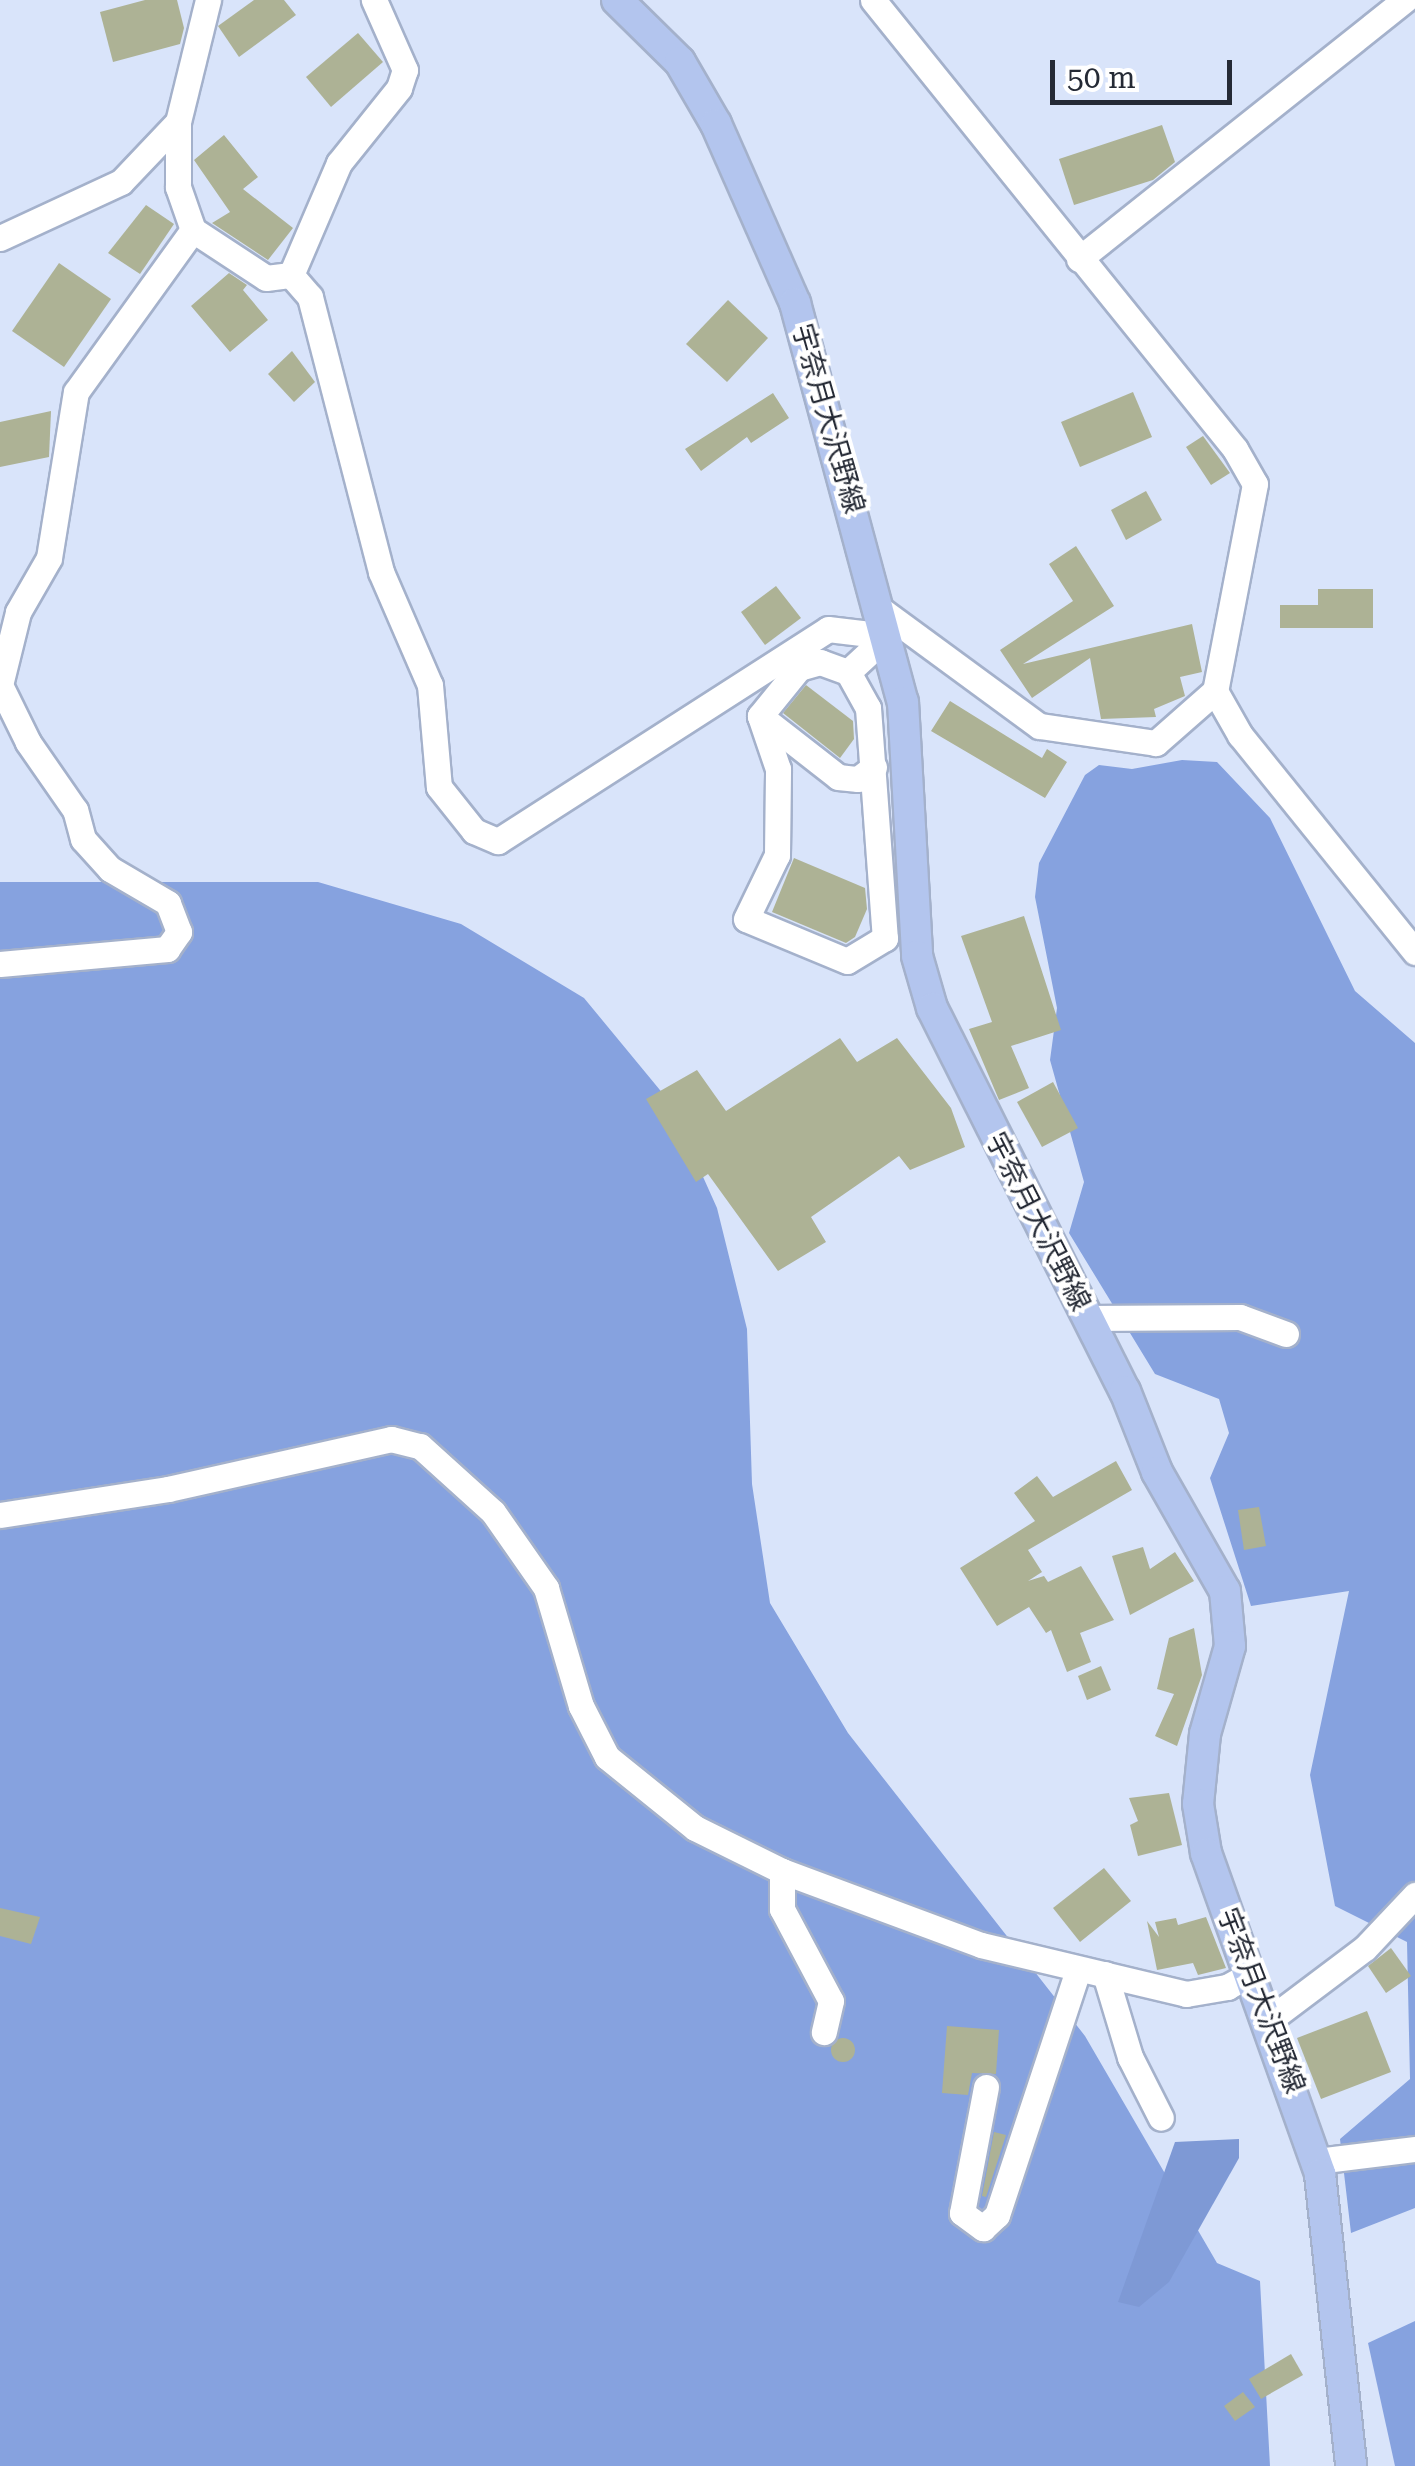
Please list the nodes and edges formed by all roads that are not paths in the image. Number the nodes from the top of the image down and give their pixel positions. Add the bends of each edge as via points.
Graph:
1 (208, 0) edge
2 (374, 0) edge
3 (617, 0) edge
4 (874, 0) edge
5 (1405, 0) edge
6 (178, 122) junction
7 (192, 230) junction
8 (0, 238) edge
9 (1078, 260) junction
10 (291, 275) junction
11 (884, 623) junction
12 (848, 672) junction
13 (0, 685) edge
14 (1215, 690) junction
15 (760, 716) junction
16 (0, 738) edge
17 (874, 766) junction
18 (1415, 952) edge
19 (0, 964) edge
20 (1088, 1318) junction
21 (1286, 1334) dead end
22 (0, 1515) edge
23 (782, 1871) junction
24 (1415, 1896) edge
25 (1078, 1970) junction
26 (1105, 1974) junction
27 (1250, 1974) junction
28 (1268, 2021) junction
29 (824, 2032) dead end
30 (986, 2086) dead end
31 (1160, 2118) dead end
32 (1415, 2149) edge
33 (1316, 2161) junction
34 (1351, 2466) edge

1 - 6 street
2 - 10 street via 405,70 399,88 339,163
3 - 11 main road, 宇奈月大沢野線 via 680,62 758,215 794,303
4 - 9 street
5 - 9 street
6 - 7 street via 178,187
6 - 8 street via 121,182
7 - 10 street via 266,278
7 - 13 street via 76,392 49,558 18,612
9 - 14 street via 1235,449 1255,484
10 - 11 street via 310,297 381,572 430,685 439,788 474,831 498,841 828,628
11 - 12 street
11 - 14 street via 1038,726 1156,743
11 - 20 main road, 宇奈月大沢野線 via 905,720 917,956 932,1008
12 - 15 street via 820,662 799,668
12 - 17 street via 868,708
13 - 16 street
13 - 19 street via 28,742 75,810 83,839 110,869 168,903 178,932 167,949
14 - 18 street via 1240,734
15 - 17 street via 838,777 858,779
15 - 17 street via 778,768 777,856 746,919 847,961 885,938
20 - 21 street via 1240,1317
20 - 27 main road, 宇奈月大沢野線 via 1157,1472 1226,1591 1230,1646 1205,1734 1198,1804 1206,1854
22 - 23 street via 168,1490 391,1439 420,1446 492,1512 546,1588 581,1706 608,1757 695,1828
23 - 25 street via 981,1946
23 - 29 street via 782,1909 831,2001
24 - 28 street via 1365,1948
25 - 26 street
25 - 30 street via 997,2215 983,2228 962,2213
26 - 27 street via 1186,1994 1227,1987
26 - 31 street via 1130,2057
27 - 28 main road, 宇奈月大沢野線
28 - 33 main road, 宇奈月大沢野線
32 - 33 street
33 - 34 main road, 宇奈月大沢野線

